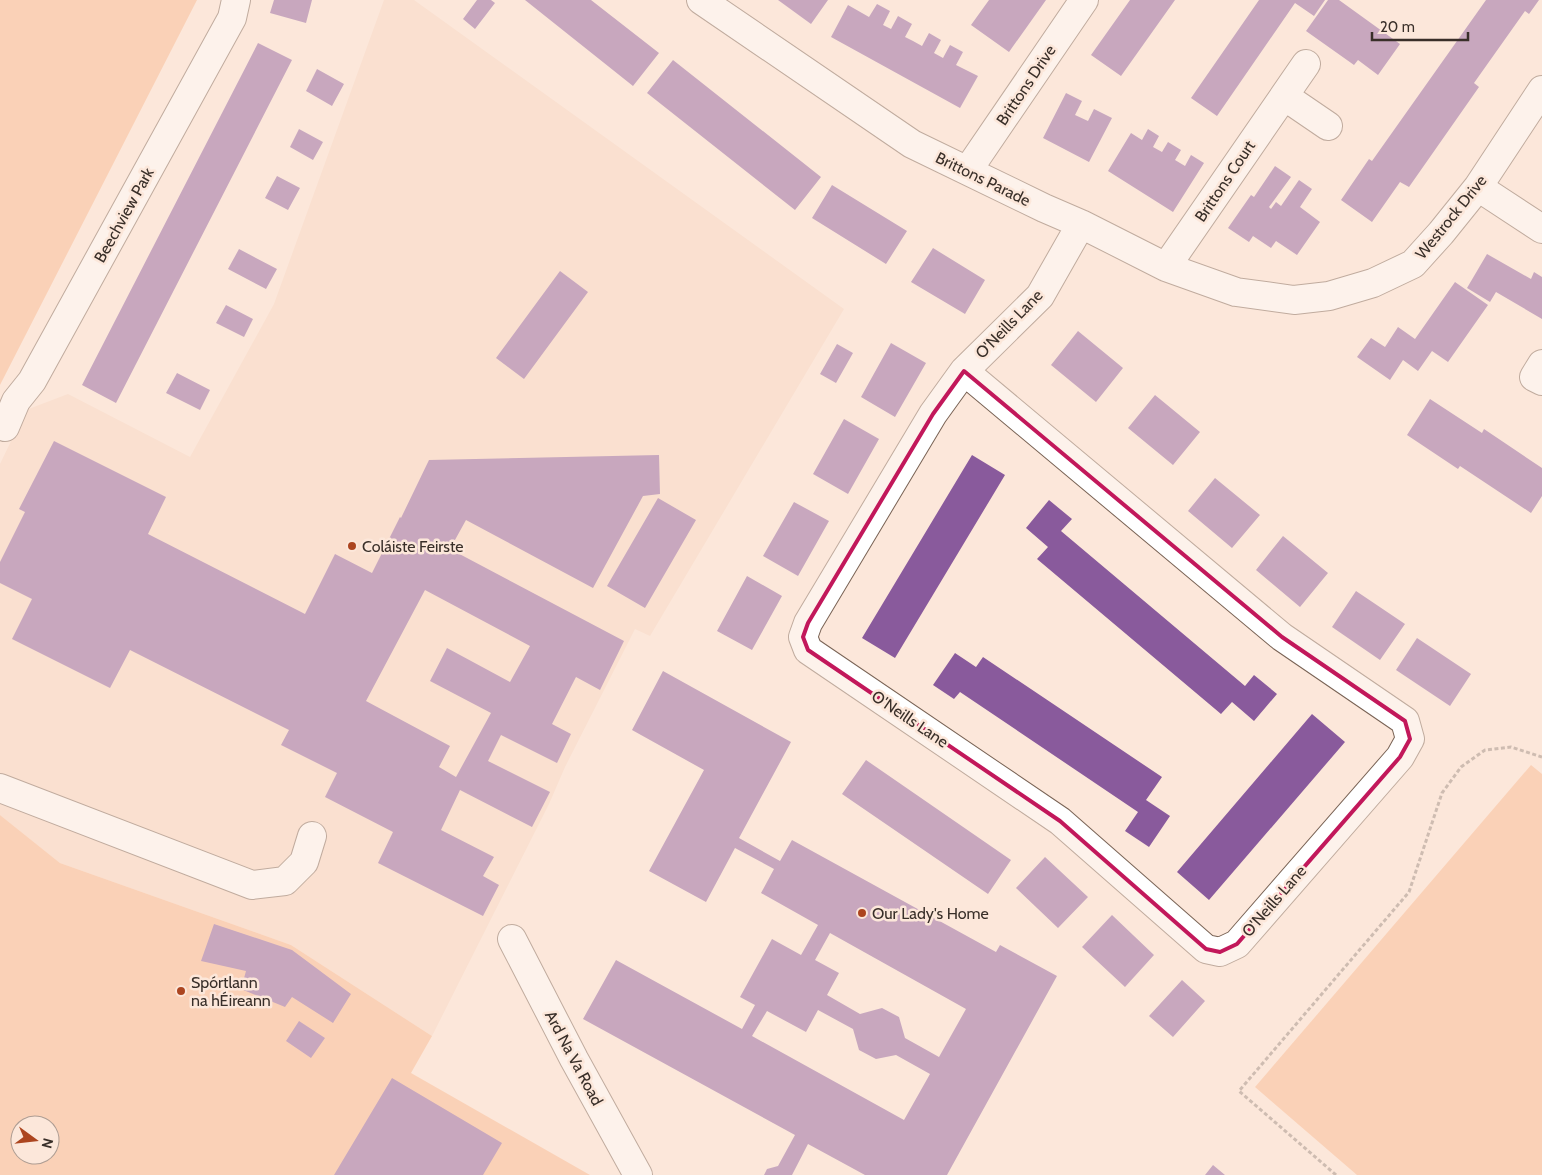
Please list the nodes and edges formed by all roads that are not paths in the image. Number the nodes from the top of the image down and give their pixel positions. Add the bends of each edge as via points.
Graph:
1 (236, 0) edge
2 (701, 0) edge
3 (1084, 0) edge
4 (1306, 64) dead end
5 (1542, 90) edge
6 (1284, 96) junction
7 (1328, 126) dead end
8 (968, 170) junction
9 (1478, 187) junction
10 (1081, 224) junction
11 (1542, 229) edge
12 (1166, 267) junction
13 (1294, 300) joint
14 (1542, 364) edge
15 (964, 371) junction
16 (1542, 381) edge
17 (5, 427) dead end
18 (0, 788) edge
19 (312, 836) dead end
20 (512, 939) dead end
21 (638, 1175) edge

1 - 17 street, Beechview Park via 232,18 32,381 16,401
2 - 8 street, Brittons Parade via 912,144
3 - 8 street, Brittons Drive
4 - 6 street, Brittons Court
5 - 9 street, Westrock Drive
6 - 7 street
6 - 12 street, Brittons Court
8 - 10 street, Brittons Parade
9 - 11 street
9 - 13 street, Westrock Drive via 1413,264 1373,283 1329,296
10 - 12 street, Brittons Parade
10 - 15 street, O'Neills Lane via 1040,296
12 - 13 street, Brittons Parade via 1236,292
14 - 16 street via 1534,376
15 - 15 street, O'Neills Lane via 1282,637 1405,721 1410,739 1400,757 1237,944 1220,952 1206,949 1060,821 808,650 803,637 808,623 933,414
18 - 19 street via 252,885 285,882 304,862
20 - 21 street, Ard Na Va Road

